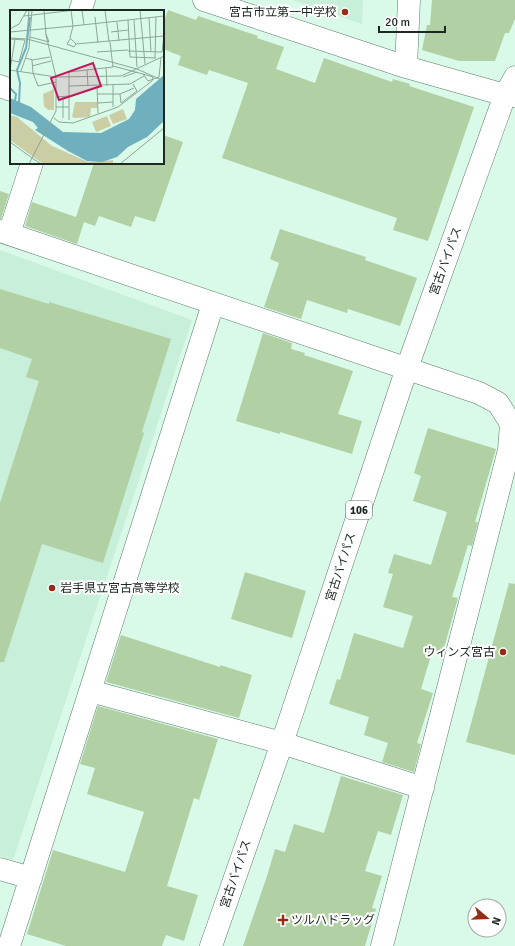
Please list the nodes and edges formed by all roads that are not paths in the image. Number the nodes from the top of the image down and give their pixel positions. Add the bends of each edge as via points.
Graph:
1 (84, 0) edge
2 (204, 0) edge
3 (409, 0) edge
4 (80, 10) edge
5 (406, 67) junction
6 (0, 86) edge
7 (10, 90) edge
8 (512, 90) edge
9 (32, 164) edge
10 (5, 233) edge
11 (213, 304) junction
12 (407, 368) junction
13 (90, 691) junction
14 (282, 743) junction
15 (423, 788) junction
16 (0, 868) edge
17 (31, 878) junction
18 (9, 946) edge
19 (211, 946) edge
20 (382, 946) edge

1 - 4 main road
2 - 5 main road
3 - 5 main road
5 - 8 main road
6 - 7 main road
8 - 12 main road, 宮古バイパス / 106
9 - 10 main road
10 - 11 main road
11 - 12 main road
11 - 13 main road
12 - 14 main road, 宮古バイパス / 106
12 - 15 main road via 479,393 498,403 511,424 509,450
13 - 14 main road
13 - 17 main road
14 - 15 main road
14 - 19 main road, 宮古バイパス / 106
15 - 20 main road
16 - 17 main road
17 - 18 main road

